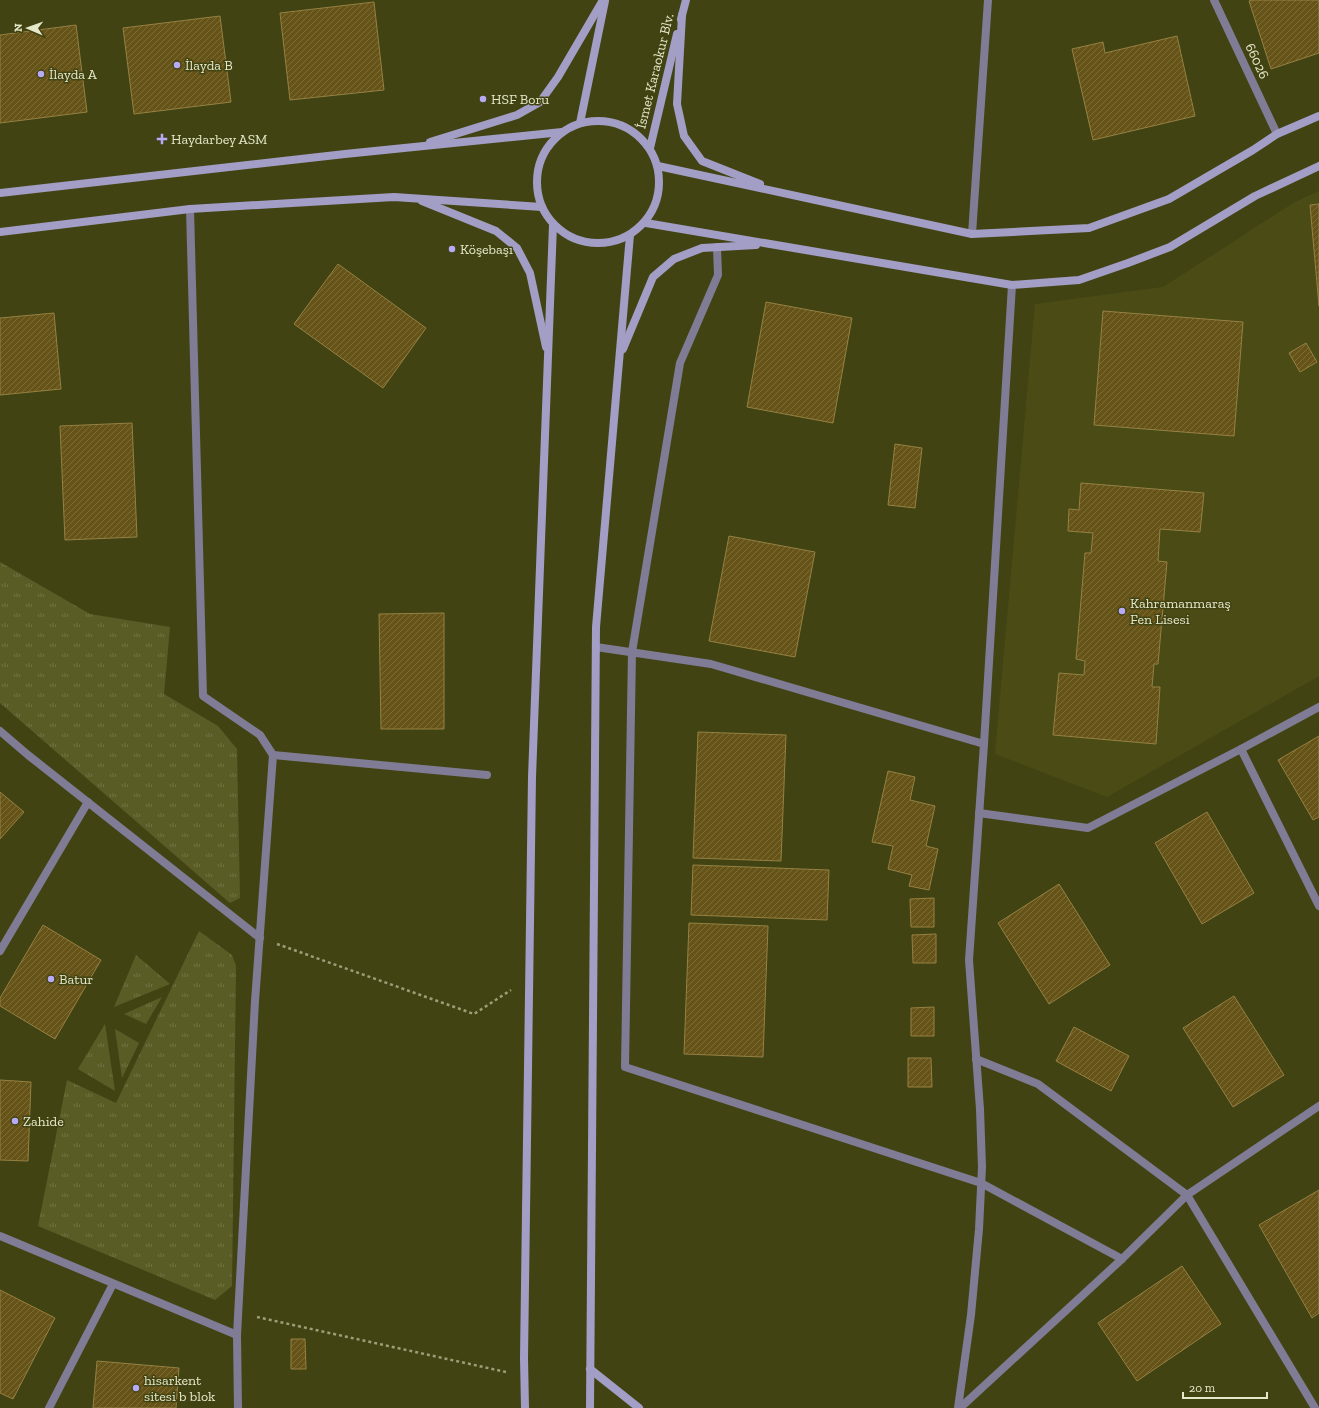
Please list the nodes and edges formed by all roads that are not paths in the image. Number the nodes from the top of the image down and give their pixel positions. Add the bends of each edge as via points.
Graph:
1 (604, 0) edge
2 (686, 0) edge
3 (988, 0) edge
4 (1214, 0) edge
5 (682, 15) junction
6 (1319, 116) edge
7 (580, 123) junction
8 (562, 132) junction
9 (1277, 134) junction
10 (413, 147) junction
11 (650, 148) junction
12 (658, 166) junction
13 (1319, 166) edge
14 (1, 192) edge
15 (783, 193) junction
16 (414, 198) junction
17 (542, 207) junction
18 (190, 209) junction
19 (646, 222) junction
20 (553, 225) junction
21 (0, 232) edge
22 (972, 234) junction
23 (630, 235) junction
24 (772, 244) junction
25 (717, 247) junction
26 (1012, 285) junction
27 (619, 357) junction
28 (548, 359) junction
29 (596, 647) junction
30 (632, 652) junction
31 (1319, 707) edge
32 (0, 730) edge
33 (984, 744) junction
34 (1241, 749) junction
35 (273, 755) junction
36 (486, 775) dead end
37 (88, 802) junction
38 (979, 812) junction
39 (1319, 906) edge
40 (260, 938) junction
41 (0, 951) edge
42 (976, 1059) junction
43 (1319, 1106) edge
44 (982, 1183) junction
45 (1187, 1195) junction
46 (0, 1236) edge
47 (1122, 1259) junction
48 (113, 1284) junction
49 (237, 1335) junction
50 (590, 1369) junction
51 (48, 1408) edge
52 (238, 1408) edge
53 (525, 1408) edge
54 (590, 1408) edge
55 (639, 1408) edge
56 (959, 1408) edge
57 (1315, 1408) edge

1 - 7 main road
1 - 10 main road via 558,78 540,102 517,115
2 - 5 main road, İsmet Karaokur Blv.
3 - 22 street
4 - 9 street, 66026
5 - 11 main road, İsmet Karaokur Blv.
5 - 15 main road via 677,104 684,136 702,162
6 - 9 main road
7 - 8 main road
7 - 11 main road via 599,120 619,124 636,134
8 - 10 main road
8 - 17 main road via 547,147 538,166 536,187
9 - 22 main road via 1169,199 1089,228
10 - 14 main road
11 - 12 main road
12 - 15 main road
12 - 19 main road via 660,186 656,205
13 - 26 main road via 1255,196 1170,247 1135,261 1079,280
15 - 22 main road
16 - 17 main road
16 - 18 main road
16 - 28 main road via 496,231 517,248 530,273
17 - 20 main road
18 - 21 main road
18 - 35 street via 203,696 260,735
19 - 23 main road
19 - 24 main road
20 - 23 main road via 570,238 590,244 611,243
20 - 28 main road
23 - 27 main road
24 - 25 main road
24 - 26 main road
25 - 27 main road via 702,248 674,259 653,277
25 - 30 street via 718,275 680,363
26 - 33 street
27 - 29 main road
28 - 53 main road via 532,777
29 - 30 street
29 - 50 main road
30 - 33 street via 711,664
30 - 44 street via 625,1067
31 - 34 street
32 - 37 street
33 - 38 street
34 - 38 street via 1088,828
34 - 39 street
35 - 36 street
35 - 40 street
37 - 40 street
37 - 41 street
38 - 42 street via 969,960
40 - 49 street
42 - 44 street via 981,1116
42 - 45 street via 1038,1084
43 - 45 street
44 - 47 street
44 - 56 street via 971,1315
45 - 47 street
45 - 57 street
46 - 48 street
47 - 56 street
48 - 49 street
48 - 51 street
49 - 52 street
50 - 54 main road
50 - 55 main road

